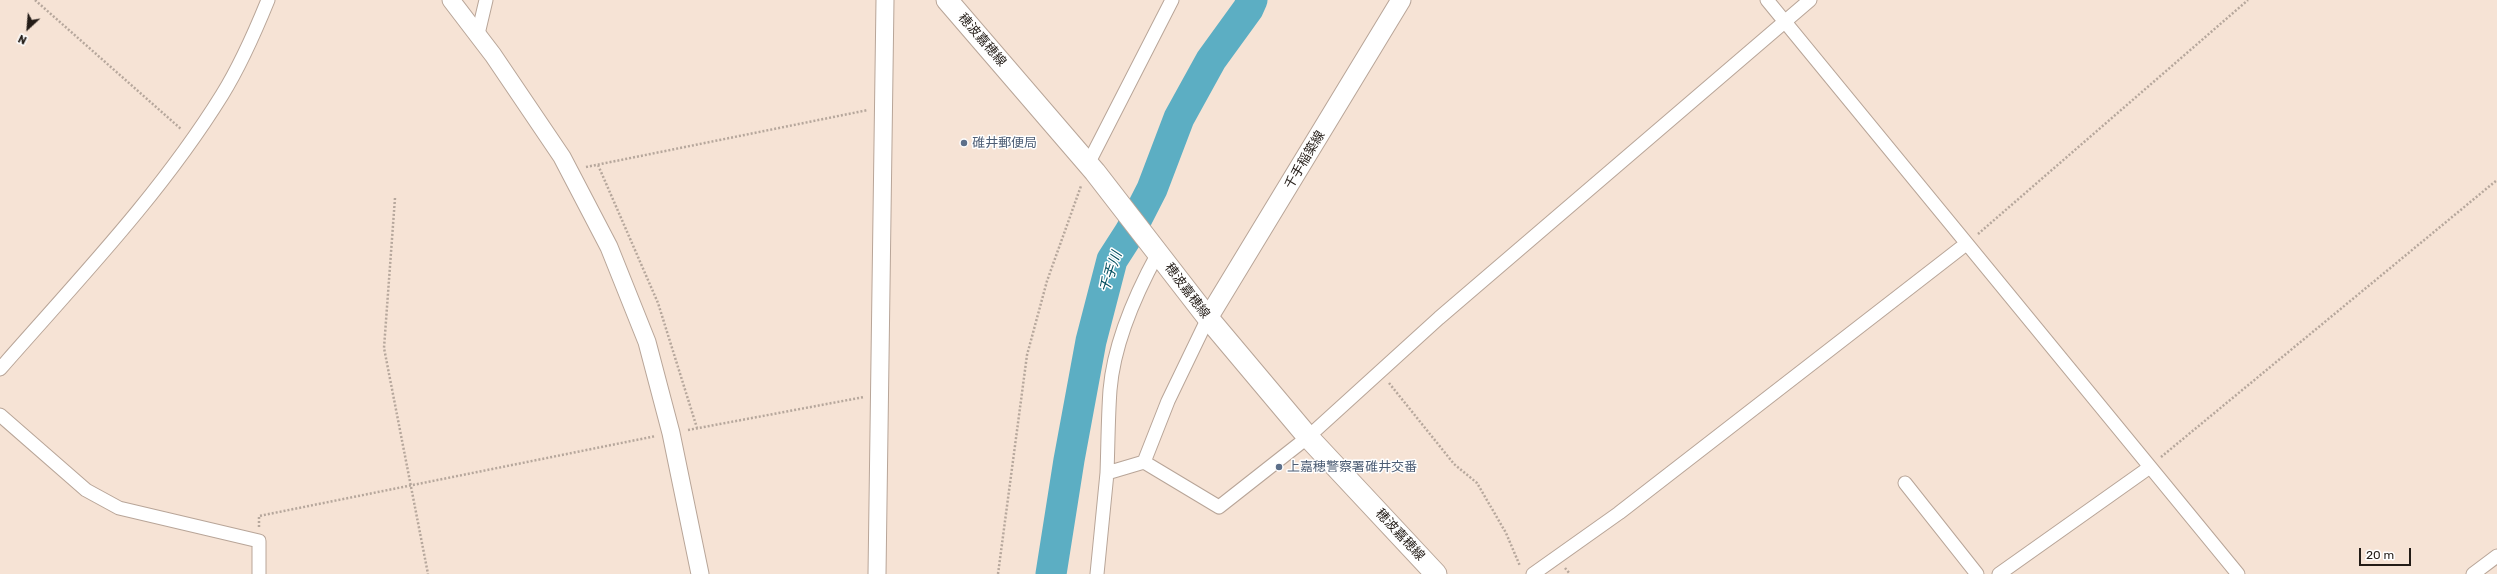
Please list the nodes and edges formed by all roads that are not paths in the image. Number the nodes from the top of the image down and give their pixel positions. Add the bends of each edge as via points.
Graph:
1 (268, 0) edge
2 (452, 0) edge
3 (486, 0) edge
4 (885, 0) edge
5 (947, 0) edge
6 (1172, 0) edge
7 (1401, 0) edge
8 (1767, 0) edge
9 (1810, 0) edge
10 (1784, 22) junction
11 (478, 34) junction
12 (1092, 168) junction
13 (1966, 244) junction
14 (1156, 250) junction
15 (1208, 318) junction
16 (0, 369) edge
17 (0, 415) edge
18 (1308, 437) junction
19 (1144, 462) junction
20 (2150, 467) junction
21 (1107, 473) junction
22 (1905, 483) dead end
23 (2497, 556) edge
24 (1527, 572) edge
25 (258, 574) edge
26 (700, 574) edge
27 (877, 574) edge
28 (1097, 574) edge
29 (1436, 574) edge
30 (1977, 574) edge
31 (1999, 574) edge
32 (2238, 574) edge
33 (2473, 574) edge

1 - 16 street via 223,94 192,139 139,210
2 - 11 street
3 - 11 street
4 - 27 street
5 - 12 main road, 穂波嘉穂線
6 - 12 street
7 - 15 main road, 千手稲築線
8 - 10 street
9 - 10 street
10 - 13 street
10 - 18 street via 1439,318
11 - 26 street via 568,170 609,247 647,342 671,433
12 - 14 main road, 穂波嘉穂線
13 - 20 street
13 - 24 street via 1619,513
14 - 15 main road, 穂波嘉穂線
14 - 21 street via 1135,295 1121,336 1110,389
15 - 18 main road, 穂波嘉穂線
15 - 19 street via 1168,401
17 - 25 street via 86,490 119,508 259,541
18 - 19 street via 1219,507
18 - 29 main road, 穂波嘉穂線
19 - 21 street
20 - 31 street
20 - 32 street
21 - 28 street
22 - 30 street
23 - 33 street

